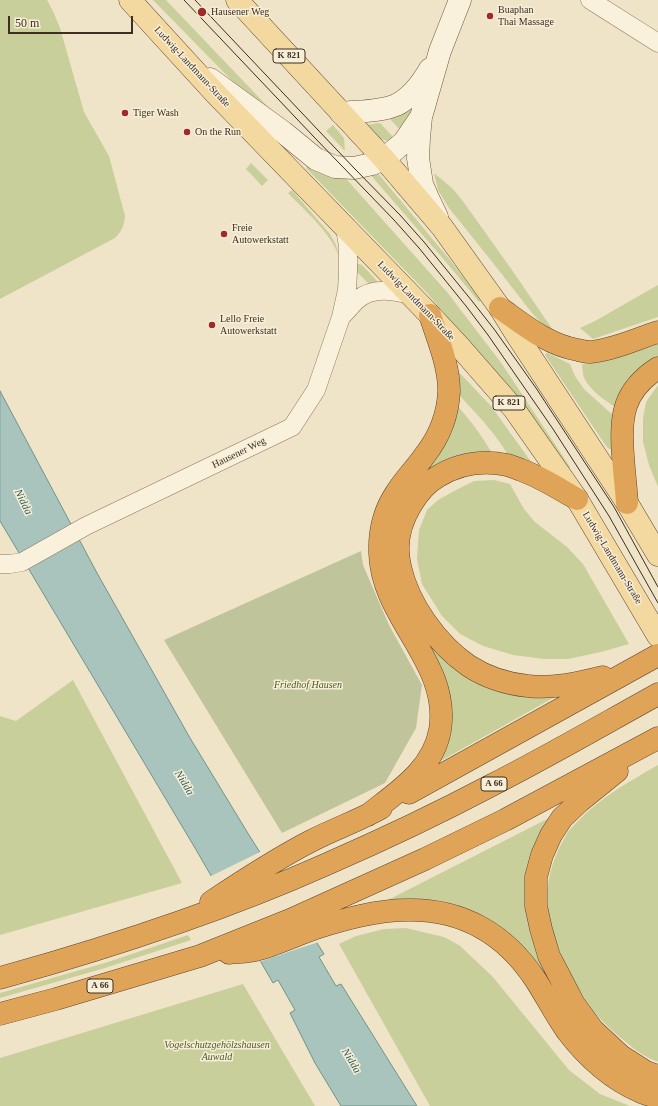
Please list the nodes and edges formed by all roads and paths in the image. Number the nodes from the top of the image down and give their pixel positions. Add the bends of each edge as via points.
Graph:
1 (130, 0) edge
2 (237, 0) edge
3 (460, 0) edge
4 (590, 0) edge
5 (658, 43) edge
6 (440, 51) junction
7 (188, 64) junction
8 (341, 112) junction
9 (421, 117) junction
10 (384, 159) junction
11 (442, 227) junction
12 (345, 228) junction
13 (412, 295) junction
14 (500, 308) junction
15 (430, 315) junction
16 (341, 317) junction
17 (658, 332) edge
18 (658, 368) edge
19 (577, 499) junction
20 (627, 503) junction
21 (658, 555) edge
22 (0, 564) edge
23 (655, 631) edge
24 (658, 655) edge
25 (626, 672) junction
26 (658, 694) edge
27 (656, 739) edge
28 (368, 815) junction
29 (180, 923) junction
30 (200, 956) junction
31 (0, 978) edge
32 (0, 1014) edge
33 (658, 1076) edge
34 (658, 1097) edge

1 - 7 main road, Ludwig-Landmann-Straße / K 821
2 - 8 main road, K 821
3 - 6 main road
4 - 5 street
6 - 8 main road via 424,79 397,105 377,110
6 - 9 main road
7 - 10 main road via 283,132 316,159 344,168 372,164
7 - 12 main road, Ludwig-Landmann-Straße / K 821
8 - 10 main road, K 821
9 - 10 main road via 404,142
9 - 11 main road via 418,158 420,174
10 - 11 main road, K 821
11 - 14 main road, K 821
12 - 13 main road, Ludwig-Landmann-Straße / K 821
12 - 16 street, Hausener Weg via 348,272
13 - 15 main road, Ludwig-Landmann-Straße / K 821
13 - 16 street, Hausener Weg via 383,290 368,293 358,299
14 - 17 highway via 536,333 568,349 589,352 612,348
14 - 20 main road, K 821
15 - 19 main road, Ludwig-Landmann-Straße / K 821 via 514,409
15 - 28 highway via 448,372 449,391 445,415 434,442 388,507 380,537 380,554 382,570 394,606 429,667 439,692 440,732 430,758 423,768
16 - 22 street, Hausener Weg via 316,390 292,427 77,531 22,562
18 - 20 highway via 640,383 628,400 623,417
19 - 23 main road, Ludwig-Landmann-Straße / K 821
19 - 25 highway via 534,475 507,465 485,462 469,464 444,473 422,488 402,524 398,552 404,580 430,628 440,640 455,655 488,676 508,683 550,687
20 - 21 main road, K 821
24 - 25 highway
25 - 28 highway
26 - 29 highway, A 66 via 491,786 407,828 264,891
27 - 30 highway, A 66 via 505,820 425,859 290,920
27 - 33 highway via 562,818 550,835 542,854 536,877 536,906 549,956 574,1004 593,1030 621,1056 646,1072
28 - 29 highway via 312,840 258,871
29 - 31 highway, A 66
30 - 32 highway, A 66
30 - 34 highway via 260,949 316,928 384,911 430,910 451,915 473,923 509,947 534,979 566,1030 592,1059 624,1083

